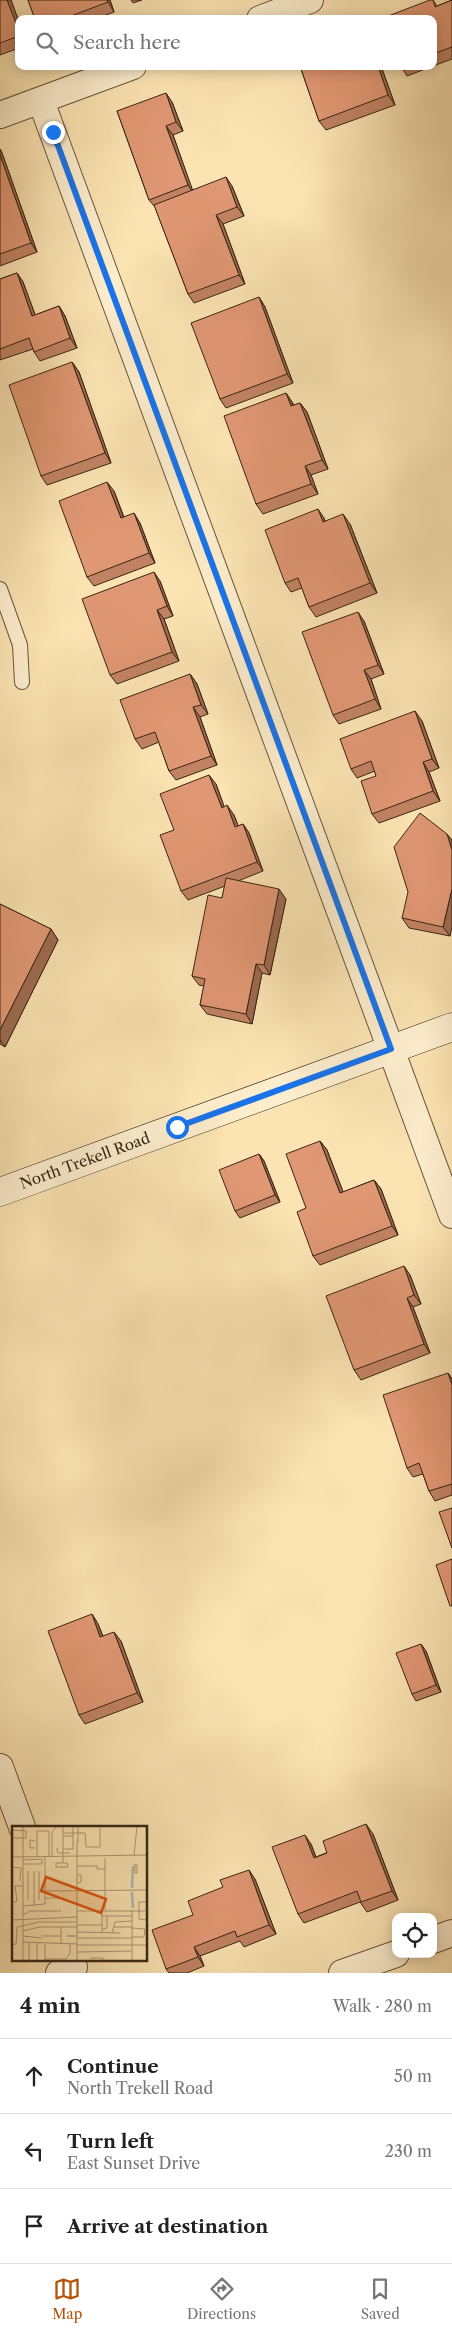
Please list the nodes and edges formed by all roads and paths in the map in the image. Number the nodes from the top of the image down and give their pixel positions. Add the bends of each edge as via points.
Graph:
1 (310, 0) edge
2 (271, 15) edge
3 (122, 70) edge
4 (41, 101) junction
5 (0, 115) edge
6 (0, 589) edge
7 (22, 682) dead end
8 (452, 1027) edge
9 (391, 1049) junction
10 (0, 1192) edge
11 (452, 1215) edge
12 (0, 1767) edge
13 (22, 1826) edge
14 (452, 1933) edge
15 (437, 1939) edge
16 (392, 1955) edge
17 (342, 1973) edge

1 - 2 street
3 - 4 street
4 - 5 street
4 - 9 street
6 - 7 lane via 20,645
8 - 9 main road, North Trekell Road
9 - 10 main road, North Trekell Road
9 - 11 street
12 - 13 street
14 - 15 street
16 - 17 street

